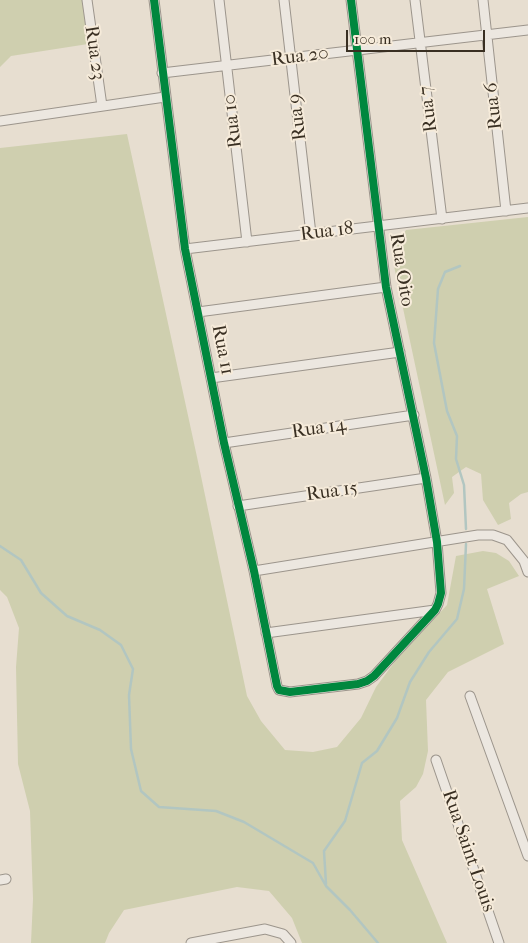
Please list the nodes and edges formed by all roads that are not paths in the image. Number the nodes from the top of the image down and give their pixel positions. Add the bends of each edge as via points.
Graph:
1 (87, 0) edge
2 (154, 0) edge
3 (219, 0) edge
4 (284, 0) edge
5 (351, 0) edge
6 (415, 0) edge
7 (482, 0) edge
8 (528, 30) edge
9 (486, 35) junction
10 (420, 43) junction
11 (356, 50) junction
12 (291, 58) junction
13 (227, 65) junction
14 (162, 73) junction
15 (165, 97) junction
16 (102, 106) junction
17 (0, 121) edge
18 (528, 208) edge
19 (506, 211) junction
20 (442, 219) junction
21 (378, 226) junction
22 (311, 234) junction
23 (247, 242) junction
24 (185, 249) junction
25 (386, 287) junction
26 (198, 312) junction
27 (400, 352) junction
28 (212, 378) junction
29 (414, 415) junction
30 (224, 443) junction
31 (426, 478) junction
32 (238, 506) junction
33 (438, 542) junction
34 (254, 571) junction
35 (528, 572) edge
36 (435, 610) junction
37 (266, 632) junction
38 (470, 696) dead end
39 (436, 760) dead end
40 (528, 856) edge
41 (191, 943) edge
42 (291, 943) edge
43 (499, 943) edge

1 - 16 street, Rua 23
2 - 14 street, Rua 11
3 - 13 street, Rua 10
4 - 12 street, Rua 9
5 - 11 street, Rua Oito
6 - 10 street, Rua 7
7 - 9 street, Rua 6
8 - 9 street, Rua 20
9 - 10 street, Rua 20
9 - 19 street, Rua 6
10 - 11 street, Rua 20
10 - 20 street, Rua 7
11 - 12 street, Rua 20
11 - 21 street, Rua Oito
12 - 13 street, Rua 20
12 - 22 street, Rua 9
13 - 14 street, Rua 20
13 - 23 street, Rua 10
14 - 15 street, Rua 11
15 - 16 street
15 - 24 street, Rua 11
16 - 17 street
18 - 19 street, Rua 18
19 - 20 street, Rua 18
20 - 21 street, Rua 18
21 - 22 street, Rua 18
21 - 25 street, Rua Oito
22 - 23 street, Rua 18
23 - 24 street, Rua 18
24 - 26 street, Rua 11
25 - 26 street
25 - 27 street, Rua Oito
26 - 28 street, Rua 11
27 - 28 street
27 - 29 street, Rua Oito
28 - 30 street, Rua 11
29 - 30 street, Rua 14
29 - 31 street, Rua Oito
30 - 32 street, Rua 11
31 - 32 street, Rua 15
31 - 33 street, Rua Oito
32 - 34 street, Rua 11
33 - 34 street
33 - 35 street via 493,535 507,540 524,561
33 - 36 street, Rua Oito via 441,592
34 - 37 street, Rua 11
36 - 37 street
36 - 37 street, Rua 11 via 374,676 358,684 290,692 279,690
38 - 40 street
39 - 43 street, Rua Saint Louis
41 - 42 street via 265,930 283,934

